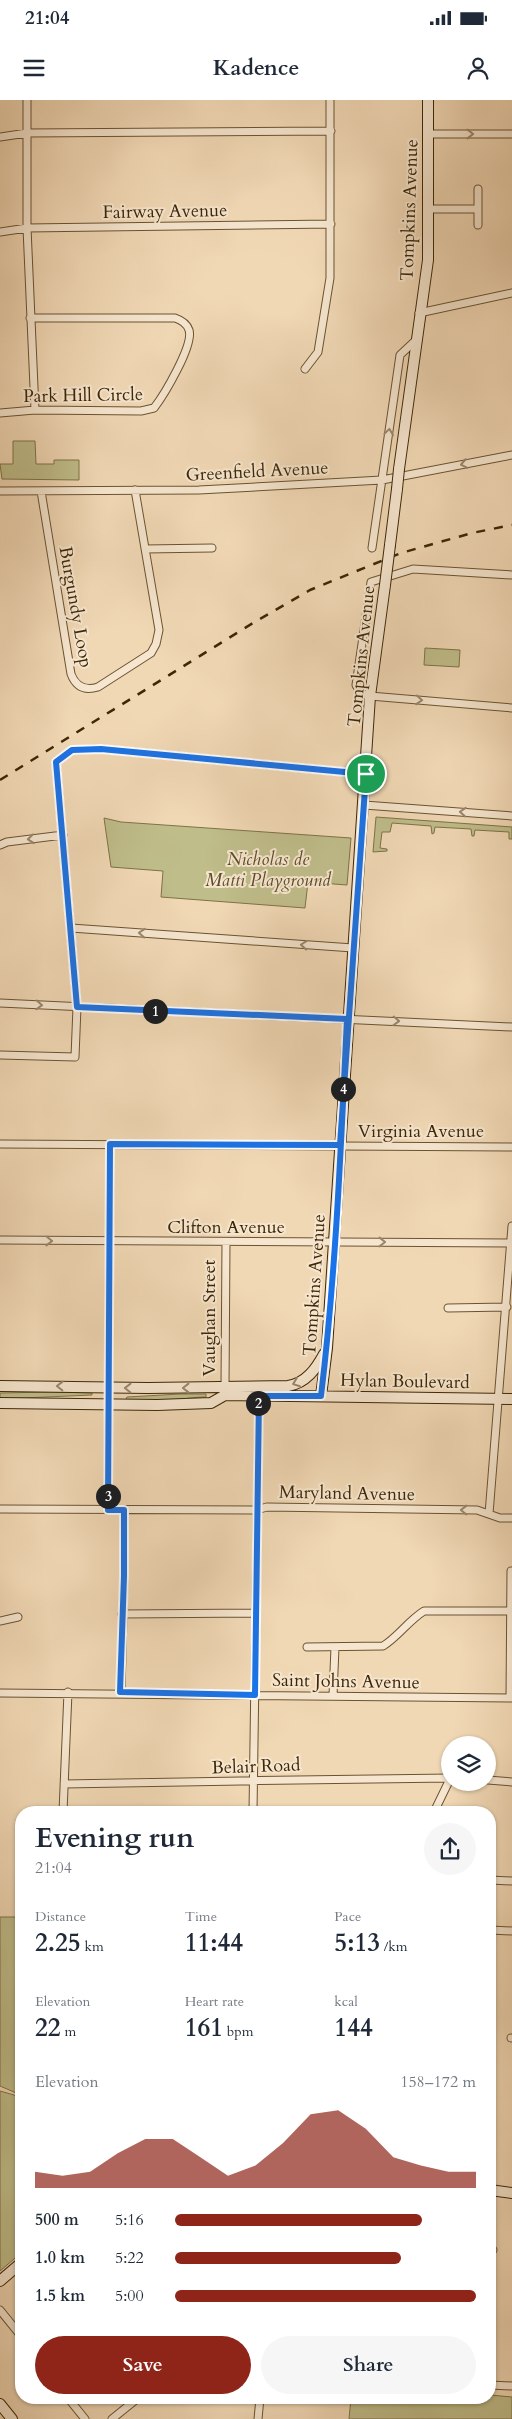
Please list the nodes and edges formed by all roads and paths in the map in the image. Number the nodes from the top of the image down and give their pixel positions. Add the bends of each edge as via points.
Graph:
1 (27, 100) edge
2 (330, 100) edge
3 (428, 100) edge
4 (330, 131) junction
5 (27, 133) junction
6 (428, 134) junction
7 (512, 134) edge
8 (0, 137) edge
9 (478, 188) dead end
10 (428, 209) junction
11 (478, 209) junction
12 (330, 224) junction
13 (478, 225) dead end
14 (27, 228) junction
15 (0, 232) edge
16 (512, 294) edge
17 (419, 313) junction
18 (30, 318) junction
19 (416, 340) junction
20 (305, 369) dead end
21 (34, 410) junction
22 (0, 413) edge
23 (512, 455) edge
24 (382, 480) junction
25 (0, 490) edge
26 (135, 490) junction
27 (41, 491) junction
28 (212, 548) dead end
29 (372, 548) dead end
30 (145, 549) junction
31 (512, 575) edge
32 (370, 696) junction
33 (512, 708) edge
34 (366, 774) junction
35 (364, 805) junction
36 (512, 816) edge
37 (63, 836) junction
38 (0, 845) edge
39 (71, 928) junction
40 (353, 948) junction
41 (0, 1003) edge
42 (77, 1007) junction
43 (347, 1019) junction
44 (512, 1026) edge
45 (0, 1055) edge
46 (0, 1144) edge
47 (110, 1144) junction
48 (340, 1145) junction
49 (512, 1147) edge
50 (512, 1226) edge
51 (0, 1240) edge
52 (109, 1242) junction
53 (226, 1242) junction
54 (334, 1242) junction
55 (511, 1243) edge
56 (448, 1308) dead end
57 (507, 1308) junction
58 (327, 1348) junction
59 (0, 1386) edge
60 (108, 1388) junction
61 (225, 1392) junction
62 (259, 1396) junction
63 (321, 1396) junction
64 (499, 1399) junction
65 (512, 1399) edge
66 (0, 1403) edge
67 (108, 1404) junction
68 (0, 1509) edge
69 (108, 1510) junction
70 (124, 1510) junction
71 (256, 1510) junction
72 (489, 1514) junction
73 (512, 1518) edge
74 (511, 1570) edge
75 (510, 1611) junction
76 (122, 1614) junction
77 (256, 1614) junction
78 (18, 1617) dead end
79 (0, 1621) edge
80 (307, 1647) dead end
81 (335, 1647) junction
82 (68, 1692) junction
83 (120, 1692) junction
84 (0, 1693) edge
85 (255, 1695) junction
86 (333, 1696) junction
87 (511, 1698) edge
88 (441, 1779) edge
89 (253, 1781) junction
90 (496, 1781) edge
91 (512, 1782) edge
92 (64, 1784) junction
93 (444, 1791) edge
94 (63, 1806) edge
95 (253, 1806) edge
96 (437, 1806) edge
97 (496, 1880) edge
98 (512, 1881) edge
99 (496, 1930) edge
100 (512, 1930) edge
101 (496, 2191) edge
102 (512, 2192) edge
103 (15, 2268) edge
104 (0, 2281) edge
105 (0, 2310) edge
106 (15, 2329) edge
107 (496, 2385) edge
108 (512, 2386) edge
109 (0, 2404) edge
110 (73, 2404) edge
111 (131, 2404) edge
112 (259, 2404) edge
113 (12, 2419) edge
114 (85, 2419) edge
115 (112, 2419) edge
116 (258, 2419) edge

1 - 5 street
2 - 4 street
3 - 6 street, Tompkins Avenue
4 - 5 street
4 - 12 street
5 - 8 street
5 - 14 street
6 -> 7 street
6 - 10 street, Tompkins Avenue
9 - 11 street
10 - 11 street
10 - 17 street, Tompkins Avenue via 428,260
11 - 13 street
12 - 14 street, Fairway Avenue
12 - 20 street via 330,278 318,352
14 - 15 street, Fairway Avenue
14 - 18 street
16 - 17 street
17 - 19 street, Tompkins Avenue
18 - 21 street
18 - 21 street, Park Hill Circle via 175,318 187,326 190,337 164,395 154,408 141,411
24 -> 19 street via 400,355
19 - 32 street, Tompkins Avenue, bridge
21 - 22 street, Park Hill Circle
23 -> 24 street, Greenfield Avenue
24 - 26 street, Greenfield Avenue via 199,490
24 - 29 street
25 - 27 street, Greenfield Avenue
26 - 27 street, Greenfield Avenue
26 - 30 street, Burgundy Loop
27 - 30 street, Burgundy Loop via 70,674 79,686 90,690 98,687 151,653 156,644 159,630
28 - 30 street
31 - 32 street via 413,569 371,582 356,685 361,693
32 -> 33 street
32 - 34 street, Tompkins Avenue
34 - 35 street, Tompkins Avenue
34 - 37 street via 101,749 72,750 56,762
36 -> 35 street
35 - 40 street, Tompkins Avenue
37 -> 38 street
37 - 39 street
40 -> 39 street
39 - 42 street
40 - 43 street, Tompkins Avenue
41 -> 42 street
42 - 43 street
42 - 45 street via 75,1057
43 -> 44 street
43 - 48 street, Tompkins Avenue
46 - 47 street, Virginia Avenue
47 - 48 street, Virginia Avenue
47 - 52 street
48 - 49 street, Virginia Avenue
48 - 54 street, Tompkins Avenue
50 - 55 street
51 -> 52 street, Clifton Avenue
52 - 53 street, Clifton Avenue
52 - 60 street
53 - 54 street, Clifton Avenue
53 - 61 street, Vaughan Street
54 -> 55 street, Clifton Avenue
54 - 58 street, Tompkins Avenue
55 - 57 street
56 - 57 street
57 - 64 street
58 -> 61 street via 318,1367 293,1385
58 - 63 street, Tompkins Avenue
60 -> 59 street, Hylan Boulevard
61 -> 60 street, Hylan Boulevard
60 - 67 street
61 - 62 street, Hylan Boulevard
61 - 67 street, Hylan Boulevard via 211,1403
62 - 63 street, Hylan Boulevard
62 - 71 street
63 - 64 street, Hylan Boulevard
64 - 65 street, Hylan Boulevard
64 - 72 street
66 - 67 street, Hylan Boulevard
67 - 69 street
68 - 69 street, Maryland Avenue
69 - 70 street, Maryland Avenue
70 - 71 street, Maryland Avenue
70 - 76 street
72 -> 71 street, Maryland Avenue via 478,1510 267,1507
71 - 77 street
72 - 73 street, Maryland Avenue
74 - 75 street
75 - 81 street via 424,1612 415,1616 383,1646
75 - 87 street
76 - 77 street
76 - 83 street
77 - 85 street
78 - 79 street
80 - 81 street
81 - 86 street
82 - 83 street, Saint Johns Avenue
82 - 84 street, Saint Johns Avenue
82 - 92 street
83 - 85 street, Saint Johns Avenue
85 - 86 street, Saint Johns Avenue
85 - 89 street
86 - 87 street, Saint Johns Avenue
88 - 89 street, Belair Road
89 - 92 street, Belair Road
89 - 95 street
90 - 91 street
92 - 94 street
93 - 96 street
97 - 98 street
99 - 100 street
101 - 102 street
103 - 104 street
105 - 106 street
107 - 108 street
109 - 113 street
110 - 114 street
111 - 115 street
112 - 116 street

